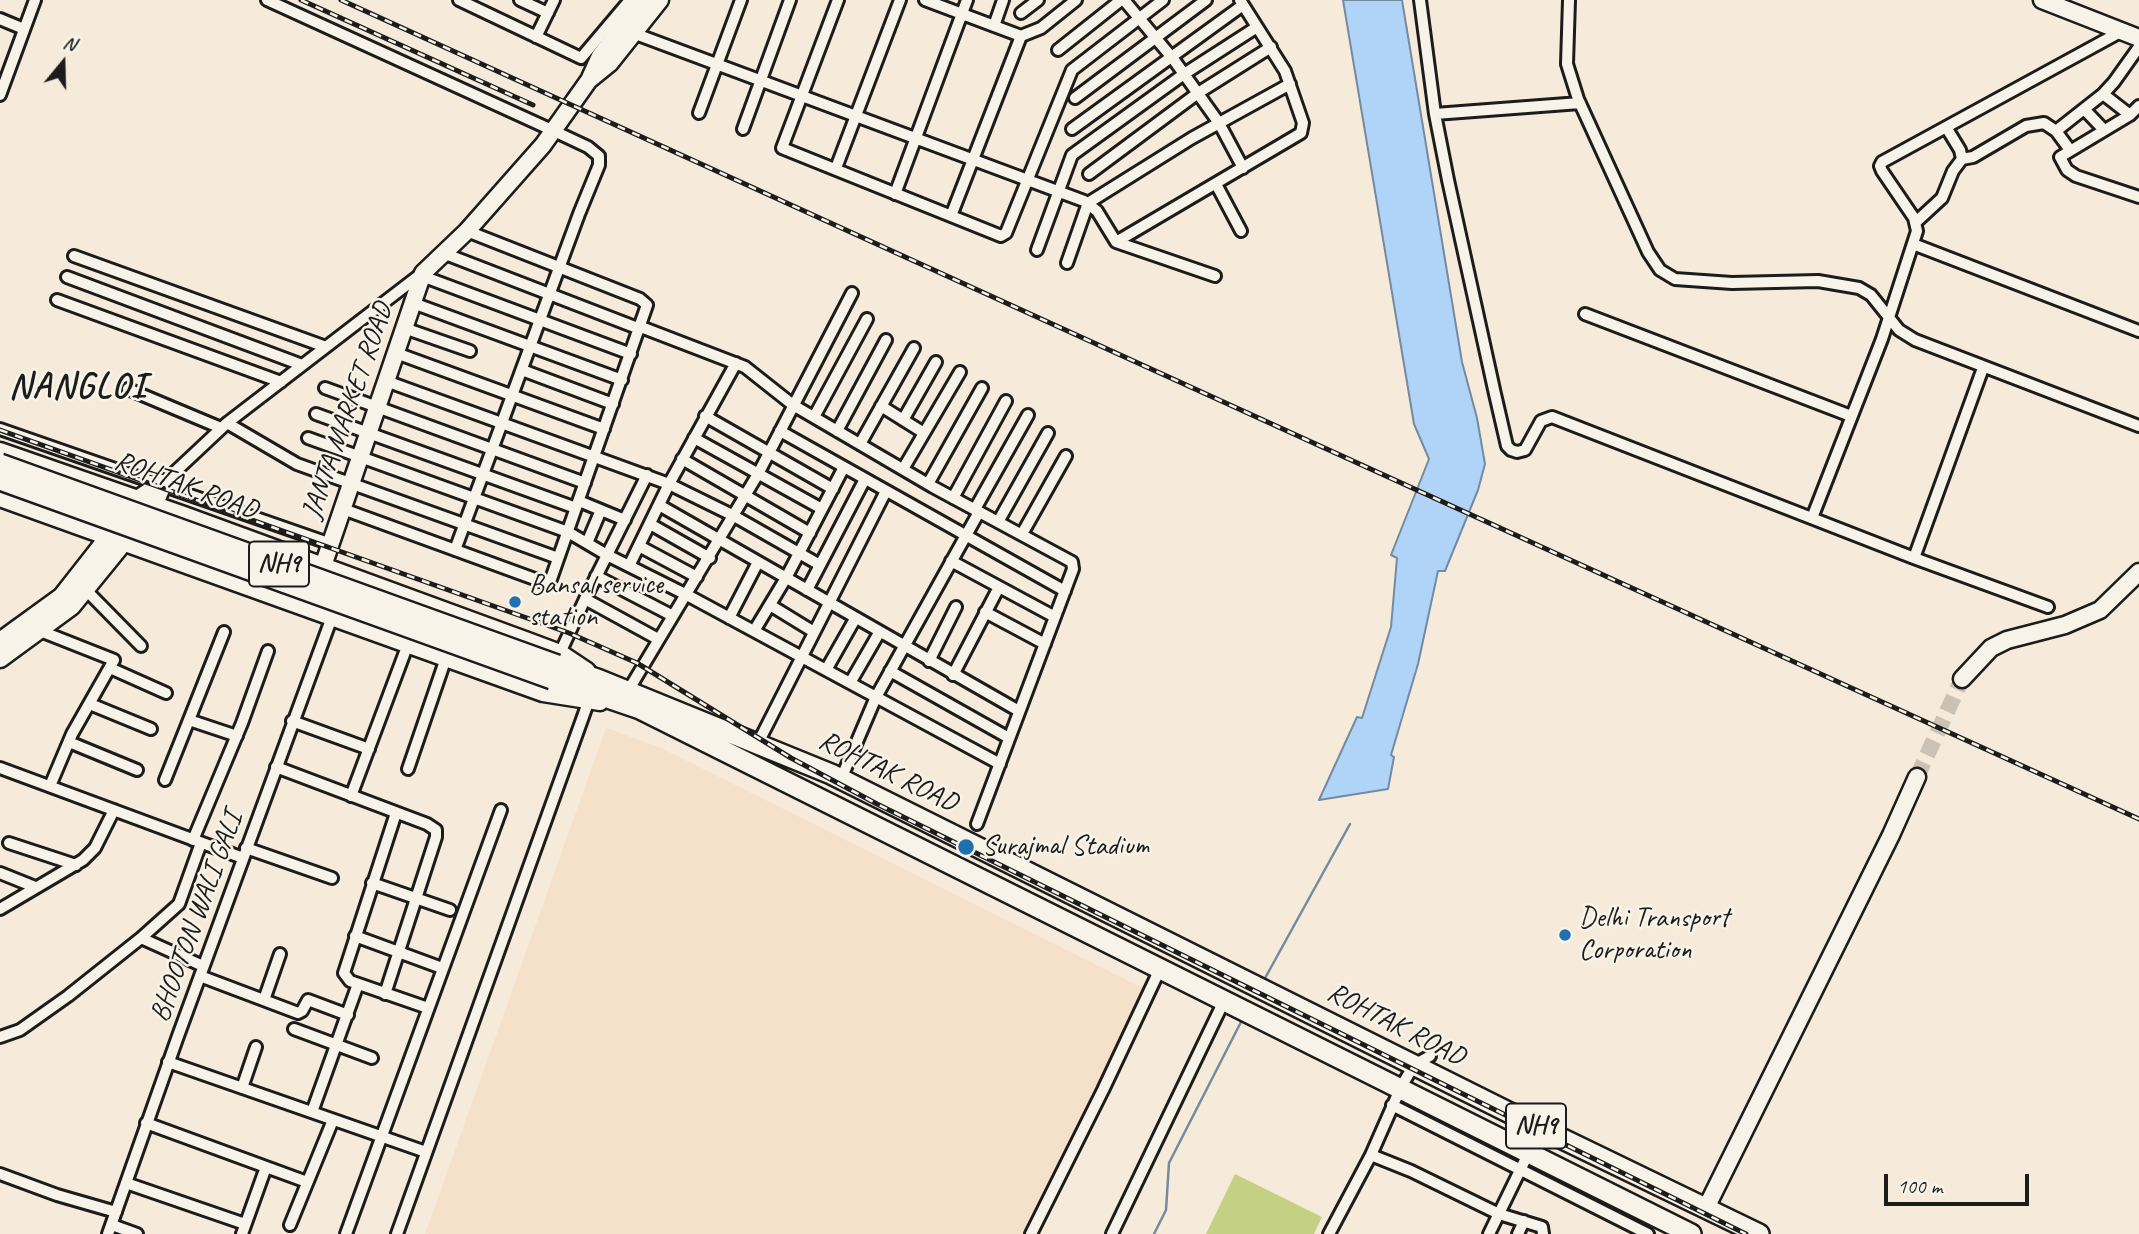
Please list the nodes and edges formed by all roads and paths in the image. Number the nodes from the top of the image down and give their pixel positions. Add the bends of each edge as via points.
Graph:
1 (35, 0) edge
2 (267, 0) edge
3 (459, 0) edge
4 (520, 0) edge
5 (554, 0) edge
6 (630, 0) edge
7 (643, 0) edge
8 (660, 0) edge
9 (741, 0) edge
10 (790, 0) edge
11 (838, 0) edge
12 (900, 0) edge
13 (925, 0) edge
14 (967, 0) edge
15 (1003, 0) edge
16 (1038, 0) edge
17 (1076, 0) edge
18 (1123, 0) edge
19 (1163, 0) edge
20 (1206, 0) edge
21 (1420, 0) edge
22 (1569, 0) edge
23 (2042, 0) edge
24 (1242, 2) edge
25 (548, 13) junction
26 (962, 13) junction
27 (1021, 13) dead end
28 (1139, 18) junction
29 (0, 19) edge
30 (994, 26) junction
31 (1257, 27) junction
32 (24, 29) junction
33 (2122, 31) junction
34 (633, 33) junction
35 (1021, 36) junction
36 (536, 37) junction
37 (1155, 37) junction
38 (2139, 38) edge
39 (1271, 47) junction
40 (2139, 47) edge
41 (1058, 50) dead end
42 (1171, 55) junction
43 (717, 64) junction
44 (1184, 74) junction
45 (589, 80) junction
46 (759, 80) junction
47 (1290, 84) junction
48 (1198, 93) junction
49 (2103, 94) junction
50 (0, 95) edge
51 (802, 96) junction
52 (1075, 98) dead end
53 (1580, 103) junction
54 (2139, 106) edge
55 (2084, 109) junction
56 (699, 113) dead end
57 (1435, 114) junction
58 (2130, 115) junction
59 (856, 117) junction
60 (1219, 123) junction
61 (1946, 127) junction
62 (743, 129) dead end
63 (1072, 129) dead end
64 (2104, 130) junction
65 (555, 131) junction
66 (2056, 131) junction
67 (915, 139) junction
68 (2070, 150) junction
69 (1962, 159) junction
70 (972, 160) junction
71 (836, 168) junction
72 (1243, 168) junction
73 (1089, 174) dead end
74 (1029, 181) junction
75 (1216, 184) junction
76 (1059, 192) junction
77 (895, 194) junction
78 (2139, 197) edge
79 (1088, 203) junction
80 (951, 216) junction
81 (1916, 222) junction
82 (467, 231) junction
83 (1241, 231) dead end
84 (1116, 242) junction
85 (1913, 244) junction
86 (1037, 250) dead end
87 (443, 253) junction
88 (74, 256) dead end
89 (1067, 263) dead end
90 (559, 267) junction
91 (422, 275) junction
92 (1215, 276) dead end
93 (67, 277) dead end
94 (852, 293) dead end
95 (550, 294) junction
96 (57, 300) dead end
97 (413, 303) junction
98 (1585, 314) dead end
99 (1888, 317) junction
100 (541, 319) junction
101 (867, 319) dead end
102 (404, 328) junction
103 (641, 328) junction
104 (2139, 331) edge
105 (886, 340) dead end
106 (531, 346) junction
107 (326, 347) junction
108 (914, 348) dead end
109 (470, 351) dead end
110 (396, 353) junction
111 (631, 354) junction
112 (936, 362) dead end
113 (736, 363) junction
114 (302, 365) junction
115 (1983, 368) junction
116 (522, 370) junction
117 (960, 372) dead end
118 (622, 380) junction
119 (386, 381) junction
120 (281, 382) junction
121 (325, 388) dead end
122 (982, 388) dead end
123 (128, 389) dead end
124 (513, 395) junction
125 (1006, 401) dead end
126 (613, 404) junction
127 (793, 405) junction
128 (881, 406) junction
129 (377, 407) junction
130 (316, 414) dead end
131 (1028, 415) dead end
132 (705, 416) junction
133 (1851, 416) junction
134 (814, 417) junction
135 (903, 420) junction
136 (503, 423) junction
137 (224, 426) junction
138 (2139, 426) edge
139 (0, 429) edge
140 (604, 429) junction
141 (836, 430) junction
142 (780, 431) junction
143 (369, 432) junction
144 (924, 433) junction
145 (1048, 433) dead end
146 (308, 438) dead end
147 (694, 438) junction
148 (860, 444) junction
149 (493, 450) junction
150 (0, 451) edge
151 (768, 453) junction
152 (595, 456) junction
153 (1066, 456) dead end
154 (360, 457) junction
155 (682, 459) junction
156 (0, 464) edge
157 (844, 467) junction
158 (903, 469) junction
159 (484, 474) junction
160 (758, 474) junction
161 (647, 475) junction
162 (865, 479) junction
163 (0, 480) edge
164 (585, 483) junction
165 (162, 484) junction
166 (351, 484) junction
167 (669, 484) junction
168 (928, 484) junction
169 (833, 489) junction
170 (886, 491) junction
171 (746, 495) junction
172 (0, 498) edge
173 (953, 498) junction
174 (474, 499) junction
175 (147, 501) junction
176 (577, 504) junction
177 (659, 505) junction
178 (343, 509) junction
179 (822, 509) junction
180 (601, 510) junction
181 (977, 510) junction
182 (734, 516) junction
183 (1812, 518) junction
184 (625, 520) junction
185 (998, 522) junction
186 (465, 523) junction
187 (650, 524) junction
188 (568, 532) junction
189 (810, 533) junction
190 (1021, 534) junction
191 (965, 535) junction
192 (117, 540) junction
193 (720, 540) junction
194 (587, 543) junction
195 (331, 544) junction
196 (639, 546) junction
197 (455, 550) junction
198 (799, 554) junction
199 (607, 555) junction
200 (558, 558) junction
201 (710, 558) junction
202 (1914, 558) junction
203 (951, 561) junction
204 (758, 562) junction
205 (820, 565) junction
206 (323, 566) junction
207 (629, 566) junction
208 (2139, 572) edge
209 (597, 576) junction
210 (698, 577) junction
211 (786, 578) junction
212 (999, 587) junction
213 (85, 589) junction
214 (807, 590) junction
215 (1065, 591) junction
216 (687, 595) junction
217 (584, 599) junction
218 (830, 604) junction
219 (770, 605) junction
220 (956, 607) dead end
221 (2048, 607) dead end
222 (985, 612) junction
223 (673, 616) junction
224 (332, 617) junction
225 (1055, 617) junction
226 (729, 618) junction
227 (855, 618) junction
228 (38, 629) junction
229 (754, 631) junction
230 (223, 632) dead end
231 (814, 632) junction
232 (879, 632) junction
233 (658, 639) junction
234 (0, 642) edge
235 (408, 644) junction
236 (1045, 644) junction
237 (141, 646) dead end
238 (904, 647) junction
239 (268, 651) dead end
240 (801, 657) junction
241 (0, 658) edge
242 (446, 658) junction
243 (929, 661) junction
244 (557, 666) junction
245 (110, 668) junction
246 (826, 670) junction
247 (890, 671) junction
248 (953, 675) junction
249 (1962, 679) tunnel mouth
250 (850, 683) junction
251 (628, 691) junction
252 (166, 693) dead end
253 (876, 697) junction
254 (589, 700) junction
255 (90, 704) junction
256 (640, 709) junction
257 (1019, 712) junction
258 (189, 720) junction
259 (292, 721) junction
260 (151, 729) dead end
261 (237, 736) junction
262 (1009, 738) junction
263 (69, 742) junction
264 (758, 743) junction
265 (369, 749) junction
266 (1000, 764) junction
267 (275, 768) junction
268 (2, 769) edge
269 (408, 769) dead end
270 (137, 770) dead end
271 (1917, 777) tunnel mouth
272 (841, 779) junction
273 (165, 780) dead end
274 (0, 782) edge
275 (50, 786) junction
276 (351, 796) junction
277 (114, 810) junction
278 (501, 810) dead end
279 (396, 813) junction
280 (976, 824) dead end
281 (197, 841) junction
282 (9, 843) dead end
283 (245, 853) junction
284 (76, 865) junction
285 (0, 873) edge
286 (332, 878) dead end
287 (372, 883) junction
288 (35, 887) junction
289 (416, 898) junction
290 (0, 909) edge
291 (450, 910) dead end
292 (355, 936) junction
293 (141, 938) junction
294 (399, 952) junction
295 (280, 954) dead end
296 (442, 968) junction
297 (1160, 969) junction
298 (202, 971) junction
299 (358, 984) junction
300 (385, 994) junction
301 (264, 1000) junction
302 (1228, 1003) junction
303 (428, 1009) junction
304 (348, 1015) junction
305 (294, 1029) dead end
306 (0, 1037) edge
307 (337, 1045) junction
308 (256, 1048) dead end
309 (372, 1058) dead end
310 (1422, 1060) junction
311 (169, 1062) junction
312 (242, 1088) junction
313 (1396, 1096) junction
314 (312, 1112) junction
315 (333, 1120) junction
316 (146, 1123) junction
317 (382, 1136) junction
318 (426, 1152) junction
319 (1371, 1155) junction
320 (1525, 1162) junction
321 (266, 1167) junction
322 (0, 1174) edge
323 (307, 1182) junction
324 (126, 1183) junction
325 (1706, 1208) junction
326 (116, 1212) junction
327 (1499, 1214) junction
328 (1524, 1221) junction
329 (290, 1225) dead end
330 (110, 1229) edge
331 (244, 1229) edge
332 (1679, 1231) edge
333 (138, 1234) edge
334 (346, 1234) edge
335 (397, 1234) edge
336 (1031, 1234) edge
337 (1112, 1234) edge
338 (1329, 1234) edge
339 (1489, 1234) edge
340 (1518, 1234) edge
341 (1543, 1234) edge
342 (1648, 1234) edge
343 (1759, 1234) edge

1 - 32 street
2 - 65 street
3 - 36 street
4 - 25 street
5 - 25 street
6 - 36 street via 581,58
7 - 45 street via 600,56
8 - 34 street
9 - 43 street
10 - 46 street
11 - 51 street
12 - 59 street
13 - 26 street
14 - 26 street
15 - 30 street
16 - 27 street
17 - 35 street via 1041,28
18 - 28 street
18 - 41 street
19 - 28 street
20 - 37 street
21 - 57 street
22 - 53 street via 1567,64
23 - 33 street
24 - 31 street
24 - 42 street
25 - 36 street
26 - 30 street
26 - 67 street
28 - 37 street
28 - 74 street via 1072,70
29 - 32 street
30 - 35 street
31 - 39 street
31 - 44 street
32 - 50 street
33 - 38 street
33 - 61 street
34 - 43 street
34 - 45 street via 610,63
35 - 70 street
37 - 42 street
37 - 52 street
39 - 47 street
39 - 48 street
40 - 49 street
42 - 44 street
42 - 63 street
43 - 46 street
43 - 56 street
44 - 48 street
44 - 76 street via 1075,152
45 - 65 street
46 - 51 street
46 - 62 street
47 - 60 street
47 - 72 street via 1303,123 1301,133
48 - 60 street
48 - 73 street
49 - 55 street
49 - 58 street
51 - 59 street
51 - 71 street via 782,148
53 - 57 street
53 - 99 street via 1660,270 1675,279 1844,284 1871,295
54 - 58 street
55 - 64 street
55 - 66 street
57 - 183 street via 1507,446 1517,452 1525,450 1541,421 1552,417
58 - 64 street
59 - 67 street
59 - 71 street
60 - 72 street
60 - 79 street
61 - 69 street
61 - 81 street via 1880,166
64 - 68 street
65 - 82 street
65 - 90 street via 599,156
66 - 68 street
66 - 69 street via 2044,122 2026,126
67 - 70 street
67 - 77 street
68 - 78 street via 2060,157 2071,173
69 - 81 street via 1942,198
70 - 74 street
70 - 80 street
71 - 77 street
72 - 75 street
74 - 76 street
74 - 80 street via 1004,236
75 - 83 street
75 - 84 street
76 - 79 street
76 - 86 street
77 - 80 street
79 - 84 street
79 - 89 street
81 - 85 street
82 - 87 street
82 - 90 street
84 - 92 street
85 - 99 street
85 - 104 street
87 - 91 street
87 - 95 street
88 - 107 street
90 - 95 street
90 - 103 street via 644,301 647,310
91 - 97 street, JANTA MARKET ROAD
91 - 100 street
91 - 107 street
93 - 114 street
94 - 127 street
95 - 100 street
95 - 103 street
96 - 120 street
97 - 102 street, JANTA MARKET ROAD
97 - 106 street
98 - 133 street
99 - 115 street via 1915,340
99 - 133 street
100 - 106 street
100 - 111 street
101 - 134 street
102 - 109 street
102 - 110 street, JANTA MARKET ROAD
103 - 111 street
103 - 113 street
105 - 141 street
106 - 116 street
106 - 118 street
107 - 114 street
108 - 128 street
110 - 119 street, JANTA MARKET ROAD
110 - 124 street
111 - 118 street
112 - 135 street
113 - 127 street
113 - 132 street
114 - 120 street
115 - 138 street
115 - 202 street
116 - 124 street
116 - 126 street
117 - 144 street
118 - 126 street
119 - 129 street, JANTA MARKET ROAD
119 - 136 street
120 - 137 street
121 - 129 street
122 - 168 street
123 - 137 street
124 - 136 street
124 - 140 street
125 - 173 street
126 - 140 street
127 - 134 street
127 - 142 street
128 - 135 street
128 - 148 street
129 - 143 street, JANTA MARKET ROAD
129 - 149 street
130 - 143 street
131 - 181 street
132 - 147 street
132 - 151 street
133 - 183 street
134 - 141 street
135 - 144 street
136 - 149 street
136 - 152 street
137 - 165 street
137 - 166 street via 287,460
139 - 165 street
140 - 152 street
141 - 148 street
142 - 151 street
142 - 157 street
143 - 154 street, JANTA MARKET ROAD
143 - 159 street
144 - 158 street
145 - 185 street
146 - 154 street
147 - 155 street
147 - 160 street
148 - 158 street
149 - 159 street
149 - 164 street
150 - 175 street, ROHTAK ROAD
151 - 160 street
151 - 169 street
152 - 161 street
152 - 164 street
153 - 190 street
154 - 166 street, JANTA MARKET ROAD
154 - 174 street
155 - 167 street
155 - 171 street
156 - 244 highway, NH9, bridge
157 - 162 street
157 - 169 street
158 - 168 street
159 - 174 street
159 - 176 street
160 - 171 street
160 - 179 street
161 - 167 street
161 - 184 street
162 - 170 street
162 - 205 street
163 - 244 highway, NH9, bridge
164 - 176 street
165 - 175 main road
165 - 195 street
166 - 178 street, JANTA MARKET ROAD
166 - 186 street
167 - 177 street
167 - 182 street
168 - 173 street
169 - 179 street
170 - 191 street
170 - 218 street
171 - 182 street
171 - 189 street
172 - 192 street, ROHTAK ROAD
173 - 181 street
174 - 186 street
174 - 188 street
175 - 192 main road
175 - 206 street, ROHTAK ROAD
176 - 180 street
176 - 188 street
177 - 187 street
177 - 193 street
178 - 195 street, JANTA MARKET ROAD
178 - 197 street
179 - 189 street
180 - 184 street
180 - 194 street
181 - 185 street
181 - 191 street
182 - 193 street
182 - 198 street
183 - 202 street
184 - 199 street
185 - 190 street
186 - 197 street
186 - 200 street
187 - 196 street
187 - 201 street
188 - 194 street
188 - 200 street
189 - 198 street
190 - 215 street via 1072,562
191 - 203 street
191 - 215 street
192 - 213 main road
192 - 224 street, ROHTAK ROAD
192 - 234 main road via 62,597
193 - 201 street
193 - 204 street
194 - 199 street
195 - 206 street, JANTA MARKET ROAD
196 - 207 street
196 - 210 street
197 - 200 street via 546,583
198 - 205 street
198 - 211 street
199 - 207 street
199 - 209 street
201 - 210 street
202 - 221 street
203 - 212 street
203 - 238 street
204 - 211 street
204 - 226 street
205 - 214 street
206 - 244 street, ROHTAK ROAD
207 - 216 street
208 - 249 street via 2100,610 2065,625 2007,640 1991,649
209 - 217 street
209 - 223 street
210 - 216 street
211 - 214 street
211 - 219 street
212 - 222 street
212 - 225 street
213 - 228 main road via 71,606
213 - 237 street
214 - 218 street
215 - 225 street
216 - 223 street
216 - 226 street
217 - 233 street
217 - 244 street
218 - 227 street
218 - 231 street
219 - 229 street
219 - 231 street
220 - 243 street
222 - 236 street
222 - 248 street
223 - 233 street
224 - 235 street, ROHTAK ROAD
224 - 259 street, BHOOTON WALI GALI
225 - 236 street
226 - 229 street
227 - 232 street
227 - 246 street
228 - 241 main road
228 - 245 street via 113,659
229 - 240 street
230 - 258 street
231 - 240 street
232 - 238 street
232 - 250 street
233 - 251 street
235 - 242 street, ROHTAK ROAD
235 - 265 street
236 - 257 street
238 - 243 street
238 - 247 street
239 - 261 street
240 - 246 street
240 - 264 street
242 - 254 street, ROHTAK ROAD via 543,692
242 - 269 street
243 - 248 street
244 - 251 highway, ROHTAK ROAD / NH9
244 - 256 highway, NH9
245 - 252 street
245 - 255 street
246 - 250 street
247 - 253 street
247 - 262 street
248 - 257 street
250 - 253 street
251 - 264 highway, ROHTAK ROAD / NH9
253 - 266 street
253 - 272 street
254 - 256 street, ROHTAK ROAD
254 - 318 street
255 - 260 street
255 - 263 street
256 - 297 highway, ROHTAK ROAD / NH9
257 - 262 street
258 - 261 street
258 - 273 street
259 - 265 street
259 - 267 street, BHOOTON WALI GALI
261 - 281 street
262 - 266 street
263 - 270 street
263 - 275 street
264 - 272 highway, ROHTAK ROAD / NH9
265 - 276 street
266 - 280 street
267 - 276 street
267 - 283 street, BHOOTON WALI GALI
268 - 274 street
268 - 275 street
271 - 325 street
272 - 310 highway, ROHTAK ROAD / NH9 via 1314,1015
275 - 277 street
276 - 279 street
277 - 281 street
277 - 284 street via 95,848
278 - 296 street
279 - 287 street
279 - 289 street via 436,830
281 - 283 street
281 - 293 street via 179,904
282 - 284 street
283 - 286 street
283 - 298 street, BHOOTON WALI GALI
284 - 288 street
285 - 288 street
287 - 289 street
287 - 292 street
288 - 290 street
289 - 291 street
289 - 294 street
292 - 294 street
292 - 299 street via 344,973
293 - 298 street
293 - 306 street via 20,1030
294 - 296 street
294 - 300 street
295 - 301 street
296 - 303 street
297 - 302 highway, ROHTAK ROAD / NH9
297 - 336 street
298 - 301 street
298 - 311 street, BHOOTON WALI GALI
299 - 300 street
299 - 304 street
300 - 303 street
301 - 304 street via 299,1013 310,1000
302 - 313 highway, ROHTAK ROAD / NH9
302 - 337 street
303 - 317 street
304 - 307 street
305 - 307 street
307 - 309 street
307 - 314 street
308 - 312 street
310 - 313 street
310 - 325 highway, ROHTAK ROAD / NH9
311 - 312 street
311 - 316 street, BHOOTON WALI GALI
312 - 314 street
313 - 319 street
313 - 320 highway, ROHTAK ROAD / NH9
314 - 315 street
315 - 317 street
315 - 323 street
316 - 321 street
316 - 324 street, BHOOTON WALI GALI
317 - 318 street
317 - 334 street
318 - 335 street
319 - 327 street
319 - 338 street
320 - 327 street
320 - 332 highway, ROHTAK ROAD / NH9
320 - 342 street
321 - 323 street
321 - 331 street
322 - 326 street
323 - 329 street
324 - 326 street, BHOOTON WALI GALI
324 - 331 street
325 - 343 highway, ROHTAK ROAD / NH9
326 - 330 street, BHOOTON WALI GALI
327 - 328 street
327 - 339 street
328 - 340 street
328 - 341 street via 1542,1227
330 - 333 street

